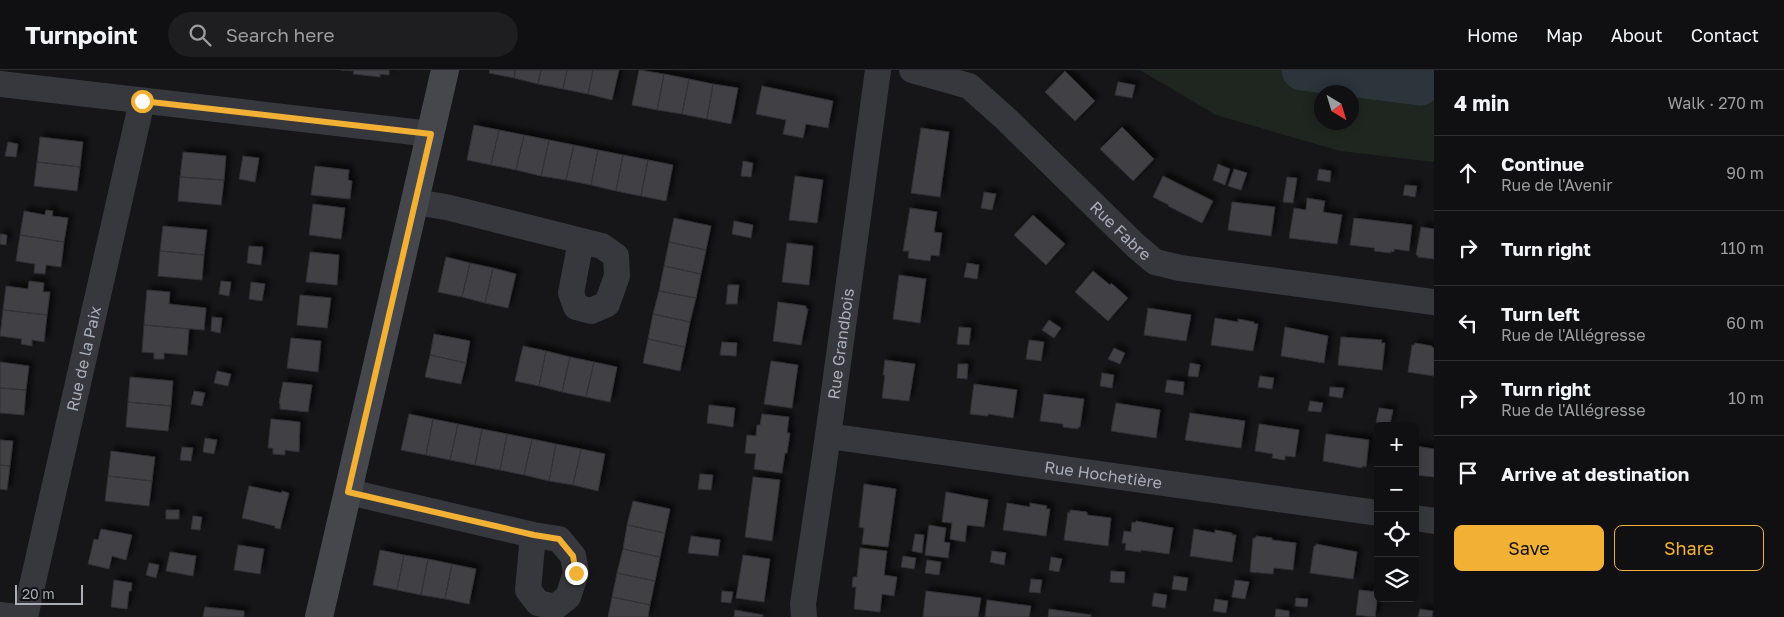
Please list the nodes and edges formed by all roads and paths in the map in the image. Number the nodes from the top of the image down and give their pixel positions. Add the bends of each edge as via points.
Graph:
1 (445, 70) edge
2 (878, 70) edge
3 (912, 70) edge
4 (0, 84) edge
5 (142, 101) junction
6 (431, 134) junction
7 (415, 202) junction
8 (581, 241) dead end
9 (1434, 302) edge
10 (828, 436) junction
11 (348, 492) junction
12 (1374, 512) edge
13 (1419, 519) edge
14 (1434, 521) edge
15 (534, 535) dead end
16 (0, 615) edge
17 (17, 617) edge
18 (25, 617) edge
19 (318, 617) edge
20 (804, 617) edge

1 - 6 street
2 - 10 street, Rue Grandbois
3 - 9 street, Rue Fabre via 969,86 1155,262
4 - 5 street
5 - 6 street
5 - 18 street, Rue de la Paix
6 - 7 street
7 - 8 street
7 - 11 street
10 - 12 street, Rue Hochetière
10 - 20 street, Rue Grandbois
11 - 15 street
11 - 19 street
13 - 14 street
16 - 17 street

